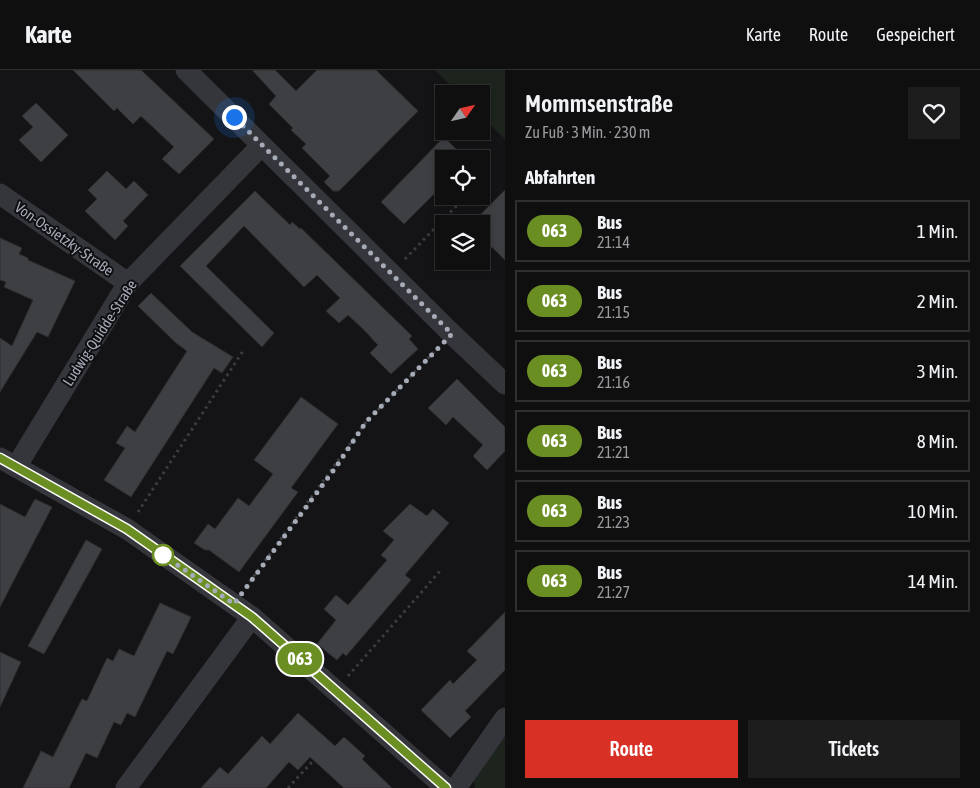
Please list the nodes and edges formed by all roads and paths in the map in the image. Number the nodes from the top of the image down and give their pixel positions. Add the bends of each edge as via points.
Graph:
1 (186, 70) edge
2 (261, 146) junction
3 (0, 194) edge
4 (457, 205) edge
5 (391, 274) junction
6 (128, 284) junction
7 (452, 334) junction
8 (243, 351) dead end
9 (505, 384) edge
10 (8, 462) edge
11 (127, 529) junction
12 (440, 571) dead end
13 (234, 604) junction
14 (252, 617) junction
15 (336, 690) junction
16 (505, 718) edge
17 (312, 762) dead end
18 (126, 788) edge
19 (288, 788) edge
20 (446, 788) edge
21 (456, 788) edge

1 - 2 street
2 - 5 street
2 - 6 street, Ludwig-Quidde-Straße
3 - 6 street, Von-Ossietzky-Straße
4 - 5 path
5 - 7 street
6 - 10 street, Ludwig-Quidde-Straße
7 - 9 street
7 - 13 path via 366,422
8 - 11 path
10 - 11 street
11 - 13 street
12 - 15 path
13 - 14 street
14 - 15 street
14 - 18 street
15 - 20 street
16 - 21 street
17 - 19 path

